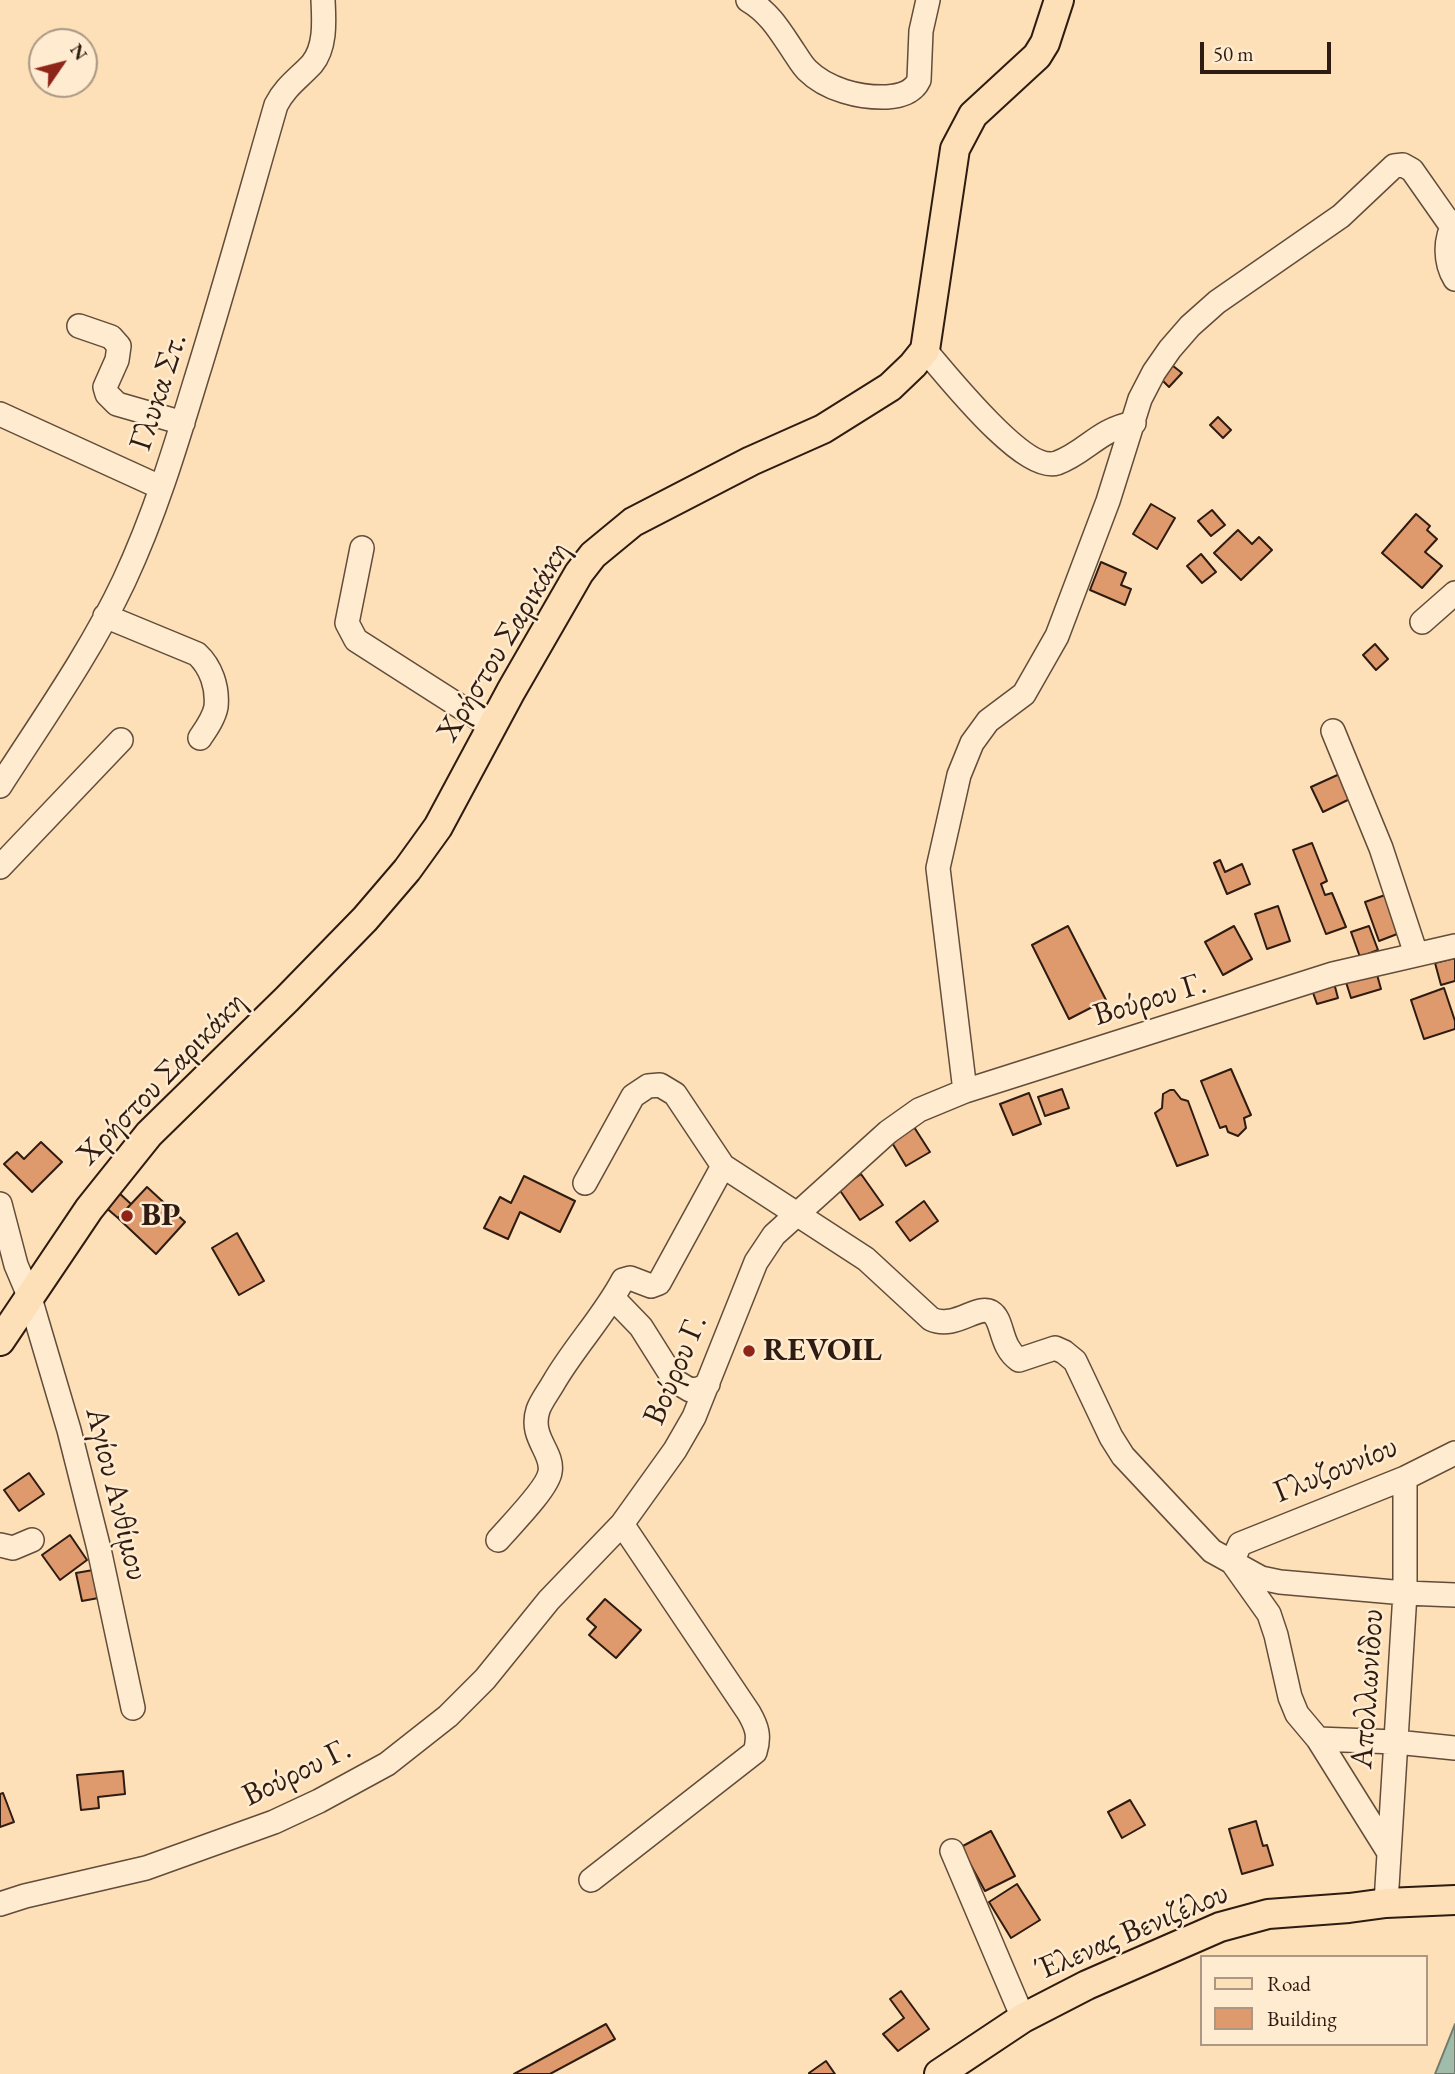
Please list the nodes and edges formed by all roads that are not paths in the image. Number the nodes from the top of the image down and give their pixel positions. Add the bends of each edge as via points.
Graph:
1 (323, 0) edge
2 (748, 0) edge
3 (928, 0) edge
4 (1059, 0) edge
5 (1453, 225) edge
6 (1455, 279) edge
7 (79, 326) dead end
8 (925, 350) junction
9 (0, 414) edge
10 (183, 423) junction
11 (1134, 423) junction
12 (160, 487) junction
13 (362, 548) dead end
14 (1455, 593) edge
15 (105, 616) junction
16 (1422, 622) dead end
17 (492, 727) junction
18 (1333, 731) dead end
19 (200, 738) dead end
20 (121, 740) dead end
21 (0, 786) edge
22 (0, 867) edge
23 (1455, 946) edge
24 (1416, 954) junction
25 (965, 1091) junction
26 (723, 1166) junction
27 (584, 1183) dead end
28 (0, 1205) edge
29 (796, 1214) junction
30 (30, 1298) junction
31 (613, 1298) junction
32 (0, 1341) edge
33 (708, 1384) junction
34 (1455, 1453) edge
35 (1405, 1478) junction
36 (622, 1524) junction
37 (32, 1540) dead end
38 (498, 1540) dead end
39 (0, 1545) edge
40 (1236, 1553) junction
41 (1405, 1593) junction
42 (1455, 1595) edge
43 (133, 1707) dead end
44 (1318, 1739) junction
45 (1396, 1742) junction
46 (1455, 1748) edge
47 (952, 1851) dead end
48 (1388, 1851) junction
49 (591, 1880) dead end
50 (1455, 1900) edge
51 (1386, 1903) junction
52 (0, 1904) edge
53 (1023, 2018) junction
54 (939, 2074) edge

1 - 10 street, Γλυκα Στ. via 318,55 276,105
2 - 3 street via 768,13 807,70 827,84 869,98 898,97 916,86
4 - 8 main road via 1037,56 973,115 955,149
5 - 6 street via 1447,255
5 - 11 street via 1412,170 1394,166 1341,216 1217,302 1190,326 1154,372
7 - 10 street via 111,337 119,346 105,387 111,400
8 - 11 street via 988,421 1042,463 1056,463 1110,430
8 - 17 main road, Χρήστου Σαρικάκη via 890,387 823,429 633,522 605,544 579,573
9 - 12 street
10 - 12 street, Γλυκα Στ.
11 - 25 street via 1057,636 1024,694 988,721 972,743 959,775 938,868
12 - 15 street, Γλυκα Στ. via 143,537
13 - 17 street via 347,623 352,635
14 - 16 street
15 - 19 street via 197,654 206,662 213,677 216,706
15 - 21 street, Γλυκα Στ.
17 - 30 main road, Χρήστου Σαρικάκη via 438,827 407,870 287,999 149,1134 89,1209
18 - 24 street via 1381,848
20 - 22 street
23 - 24 street, Βούρου Γ.
24 - 25 street, Βούρου Γ. via 1333,974
25 - 29 street, Βούρου Γ. via 919,1110 888,1132
26 - 27 street via 675,1094 660,1085 648,1086 633,1096
26 - 29 street
26 - 31 street via 659,1283 651,1286 626,1278
28 - 30 street
29 - 33 street, Βούρου Γ. via 756,1262
29 - 40 street via 866,1259 931,1319 950,1323 982,1310 998,1320 1007,1348 1019,1360 1055,1348 1064,1352 1075,1361 1123,1456 1212,1551
30 - 32 main road, Χρήστου Σαρικάκη
30 - 43 street, Αγίου Ανθίμου via 100,1549
31 - 33 street via 641,1327 675,1381 690,1390
31 - 38 street via 570,1354 538,1409 537,1436 550,1474
33 - 36 street, Βούρου Γ. via 675,1450
34 - 35 street, Γλυζουνίου
35 - 40 street, Γλυζουνίου
35 - 41 street, Απολλωνίδου
36 - 49 street via 749,1713 758,1740 755,1752
36 - 52 street, Βούρου Γ. via 549,1600 467,1698 387,1763 320,1801 227,1839 146,1868
37 - 39 street via 13,1548
40 - 41 street via 1261,1578
40 - 44 street via 1269,1614 1297,1714
41 - 42 street
41 - 45 street, Απολλωνίδου
44 - 45 street
44 - 48 street
45 - 46 street
45 - 48 street, Απολλωνίδου
47 - 53 street
48 - 51 street, Απολλωνίδου
50 - 51 main road, Έλενας Βενιζέλου
51 - 53 main road, Έλενας Βενιζέλου via 1268,1914 1220,1927
53 - 54 main road, Έλενας Βενιζέλου

